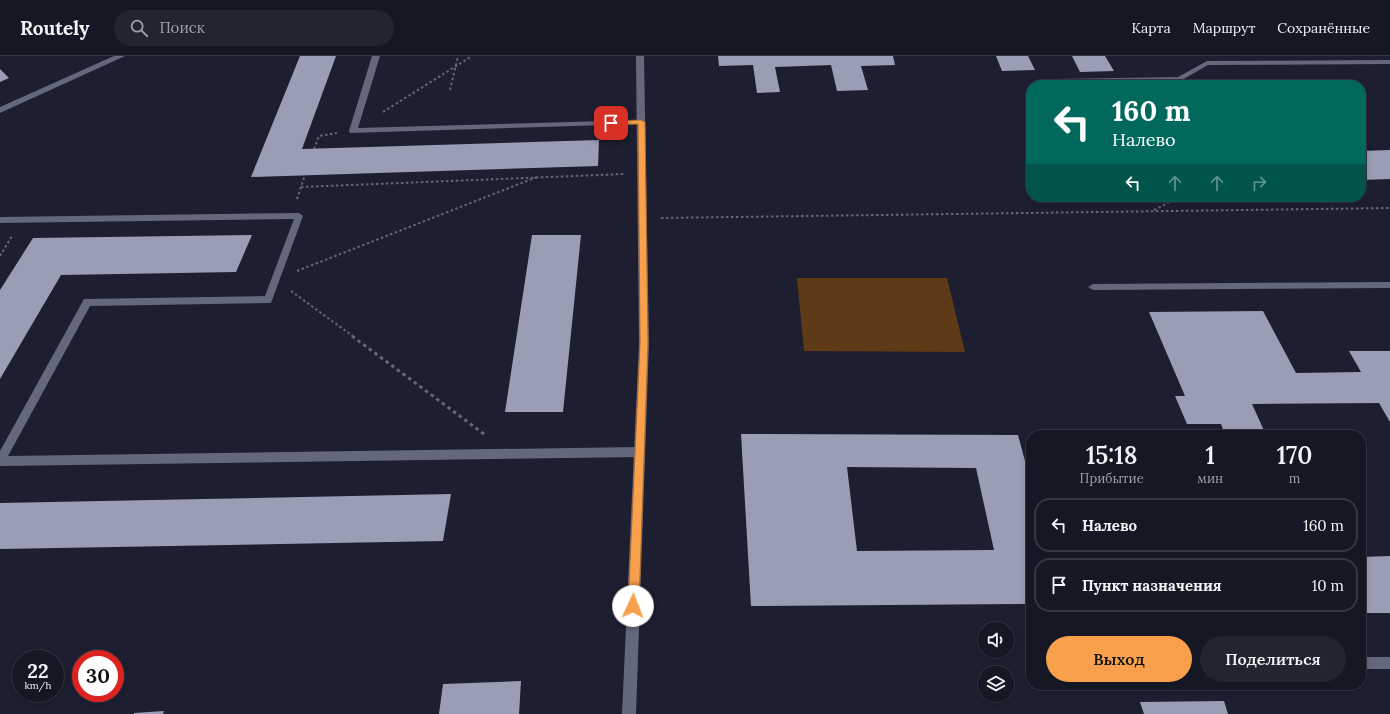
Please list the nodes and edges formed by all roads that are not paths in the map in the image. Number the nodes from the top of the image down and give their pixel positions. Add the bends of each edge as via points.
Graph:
1 (121, 56) edge
2 (376, 56) edge
3 (640, 56) edge
4 (1390, 62) edge
5 (1118, 80) edge
6 (0, 110) edge
7 (641, 122) junction
8 (0, 220) edge
9 (1389, 286) edge
10 (1093, 287) dead end
11 (640, 452) junction
12 (0, 461) edge
13 (1366, 663) edge
14 (1390, 663) edge
15 (629, 714) edge

1 - 6 street
2 - 7 lane via 353,131
3 - 7 street
4 - 5 lane via 1207,63 1180,79
7 - 11 street via 644,343
8 - 12 lane via 299,216 268,300 87,302
9 - 10 lane
11 - 12 lane
11 - 15 street
13 - 14 lane

